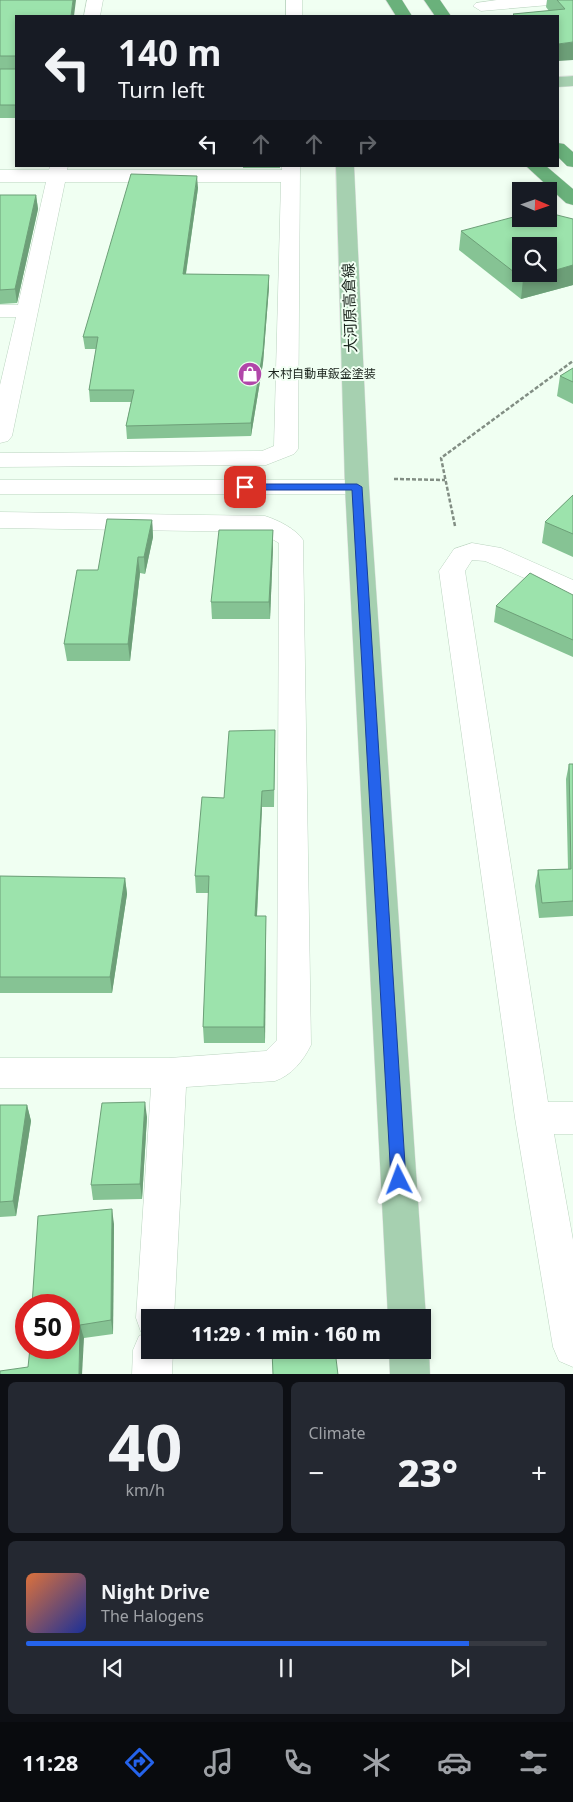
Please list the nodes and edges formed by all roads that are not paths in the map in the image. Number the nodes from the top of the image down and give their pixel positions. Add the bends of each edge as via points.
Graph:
1 (96, 0) edge
2 (294, 0) edge
3 (394, 0) edge
4 (432, 0) edge
5 (549, 0) edge
6 (482, 8) edge
7 (92, 15) edge
8 (294, 15) edge
9 (403, 15) edge
10 (442, 15) edge
11 (573, 81) edge
12 (559, 82) edge
13 (559, 149) edge
14 (573, 162) edge
15 (345, 167) edge
16 (535, 167) edge
17 (58, 171) edge
18 (290, 171) edge
19 (0, 176) edge
20 (573, 199) edge
21 (0, 311) edge
22 (28, 311) junction
23 (0, 436) edge
24 (0, 460) edge
25 (0, 487) edge
26 (357, 487) junction
27 (0, 520) edge
28 (573, 590) edge
29 (0, 1073) edge
30 (169, 1073) junction
31 (533, 1118) junction
32 (573, 1118) edge
33 (156, 1309) edge
34 (406, 1309) edge
35 (573, 1347) edge
36 (153, 1359) edge
37 (409, 1359) edge
38 (152, 1374) edge
39 (410, 1374) edge

1 - 7 street
2 - 8 street
3 - 9 highway
4 - 10 highway
5 - 6 street
11 - 12 main road
13 - 14 highway
15 - 26 main road, 大河原高倉線
16 - 20 highway
17 - 18 street
17 - 19 street
17 - 22 street
18 - 24 street via 286,449 266,458
21 - 22 street
22 - 23 street
25 - 26 street
26 - 34 main road, 大河原高倉線
27 - 30 street via 265,524 291,540 294,1045 275,1066
28 - 31 street via 492,554 462,554 452,570
29 - 30 street
30 - 33 street
31 - 32 street
31 - 35 street
36 - 38 street
37 - 39 main road

